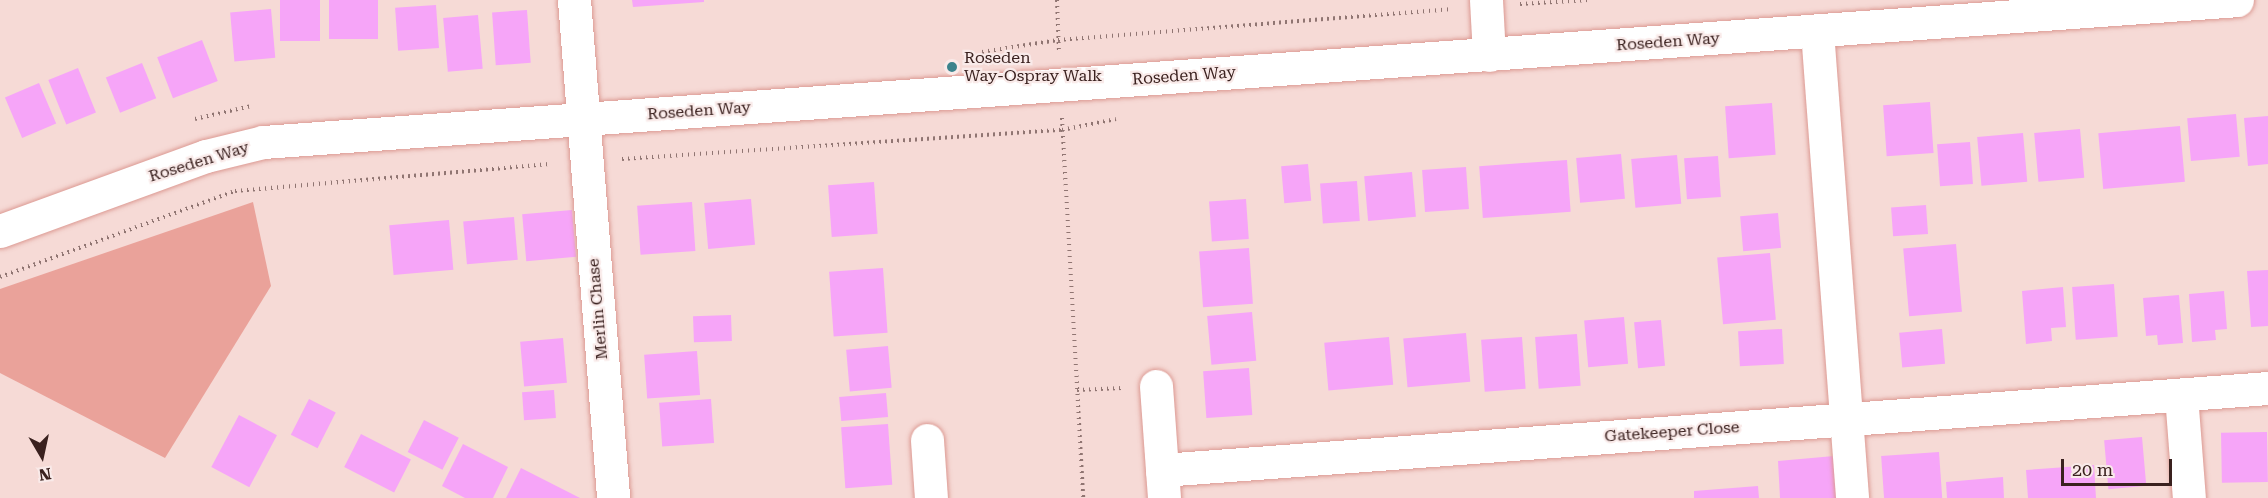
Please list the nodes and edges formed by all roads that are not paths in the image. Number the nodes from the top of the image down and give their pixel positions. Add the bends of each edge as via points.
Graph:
1 (574, 0) edge
2 (1486, 0) edge
3 (2237, 0) edge
4 (1817, 31) junction
5 (1489, 55) junction
6 (583, 120) junction
7 (0, 231) edge
8 (1156, 386) road end
9 (2268, 388) edge
10 (2181, 395) junction
11 (1846, 419) junction
12 (927, 440) dead end
13 (1163, 484) edge
14 (613, 498) edge
15 (931, 498) edge
16 (1852, 498) edge
17 (2189, 498) edge

1 - 6 street, Merlin Chase
2 - 5 street
3 - 4 street, Roseden Way
4 - 5 street, Roseden Way
4 - 11 street
5 - 6 street, Roseden Way
6 - 7 street, Roseden Way via 263,142 206,156
6 - 14 street, Merlin Chase
8 - 13 street, Gatekeeper Close
9 - 10 street, Gatekeeper Close
10 - 11 street, Gatekeeper Close
10 - 17 street
11 - 13 street, Gatekeeper Close
11 - 16 street
12 - 15 street

